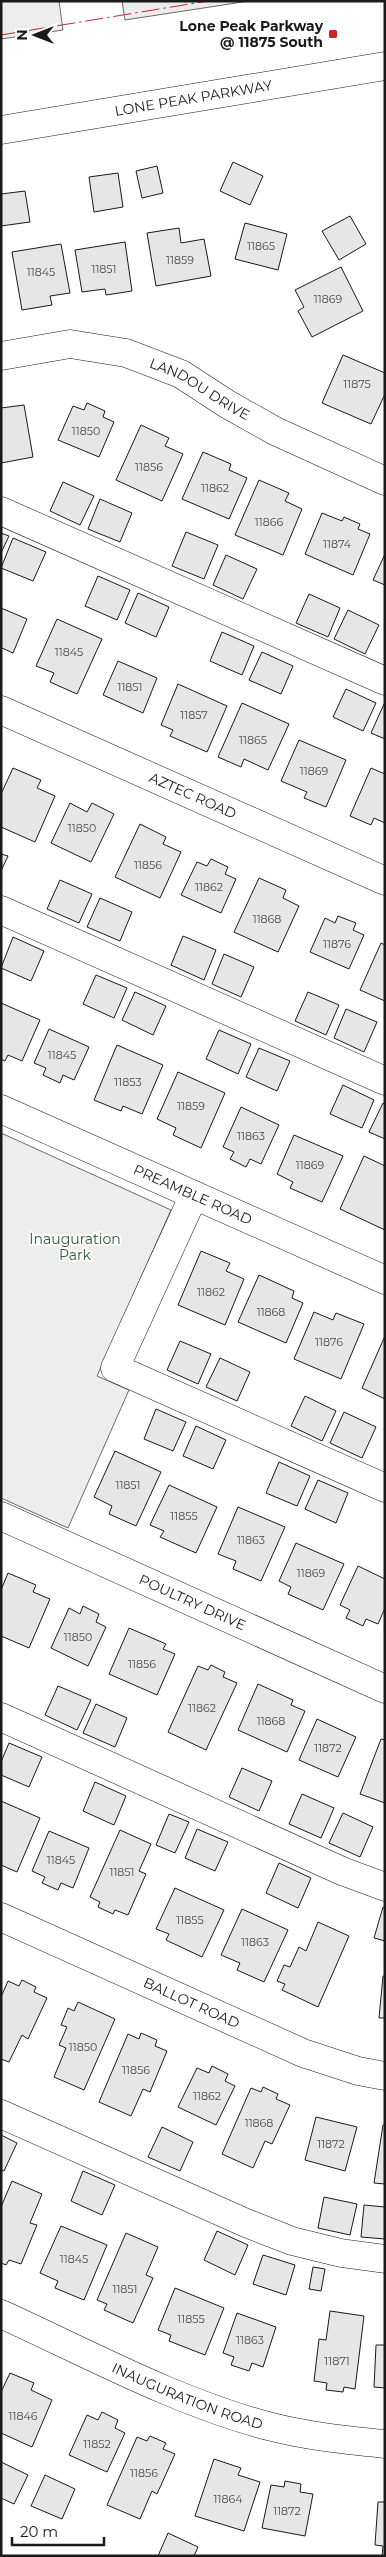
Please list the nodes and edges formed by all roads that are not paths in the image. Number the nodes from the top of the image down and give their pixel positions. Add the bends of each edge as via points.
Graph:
1 (385, 66) edge
2 (1, 130) edge
3 (1, 356) edge
4 (385, 481) edge
5 (1, 511) edge
6 (385, 681) edge
7 (1, 710) edge
8 (385, 881) edge
9 (1, 910) edge
10 (385, 1081) edge
11 (1, 1109) edge
12 (194, 1195) junction
13 (385, 1280) edge
14 (385, 1488) edge
15 (1, 1516) edge
16 (385, 1689) edge
17 (1, 1717) edge
18 (385, 1887) edge
19 (1, 1917) edge
20 (385, 2076) edge
21 (1, 2114) edge
22 (385, 2259) edge
23 (1, 2314) edge
24 (385, 2444) edge

1 - 2 street, LONE PEAK PARKWAY
3 - 4 street, LANDOU DRIVE via 70,344 126,353 181,374 275,431
5 - 6 street
7 - 8 street, AZTEC ROAD
9 - 10 street
11 - 12 street, PREAMBLE ROAD
12 - 13 street, PREAMBLE ROAD
12 - 14 street via 115,1368
15 - 16 street, POULTRY DRIVE
17 - 18 street via 342,1871
19 - 20 street, BALLOT ROAD via 303,2053
21 - 22 street via 292,2241
23 - 24 street, INAUGURATION ROAD via 182,2397 224,2412 310,2436

